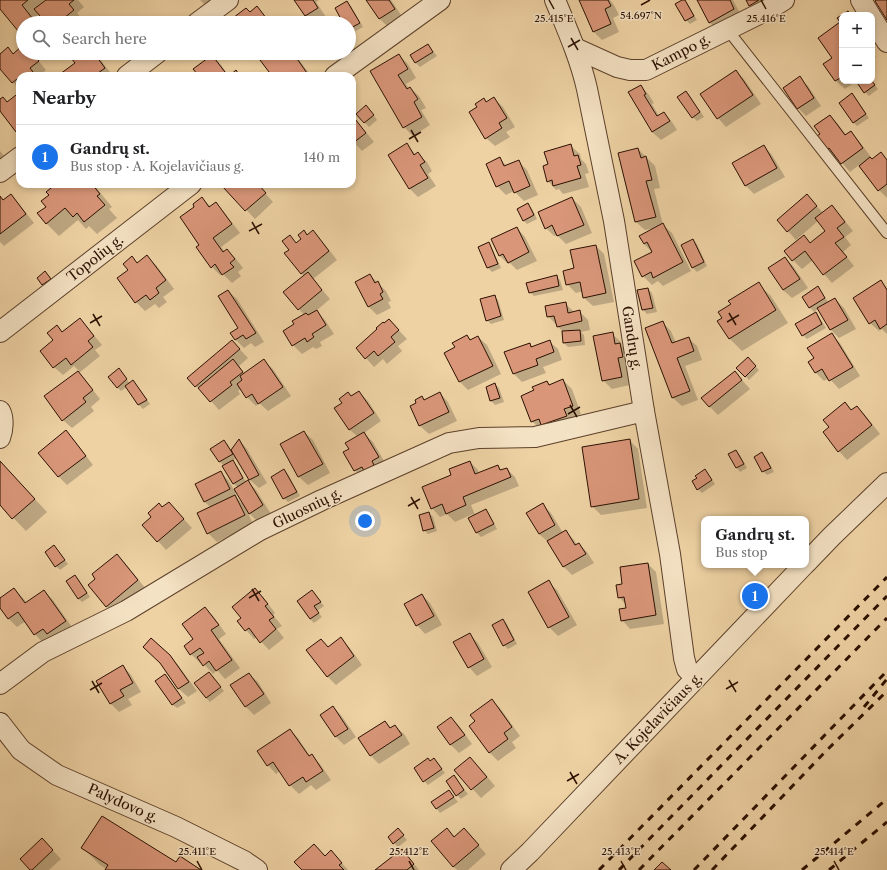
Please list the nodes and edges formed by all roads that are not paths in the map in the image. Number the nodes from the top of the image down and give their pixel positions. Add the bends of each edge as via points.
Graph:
1 (228, 0) edge
2 (440, 0) edge
3 (555, 0) edge
4 (784, 0) edge
5 (861, 0) edge
6 (868, 12) edge
7 (206, 16) edge
8 (875, 23) edge
9 (727, 29) junction
10 (887, 42) edge
11 (575, 48) junction
12 (148, 60) edge
13 (131, 72) edge
14 (341, 72) edge
15 (16, 160) edge
16 (0, 172) edge
17 (186, 188) edge
18 (887, 233) edge
19 (0, 332) edge
20 (0, 411) edge
21 (644, 411) junction
22 (0, 438) edge
23 (887, 483) edge
24 (809, 560) edge
25 (801, 568) edge
26 (696, 678) junction
27 (0, 684) edge
28 (0, 723) edge
29 (257, 870) edge
30 (511, 870) edge

1 - 7 street
2 - 14 street
3 - 11 street, Gandrų g.
4 - 9 street, Kampo g.
5 - 6 street
8 - 10 street
9 - 11 street, Kampo g. via 646,70 617,67
9 - 18 lane
11 - 21 street, Gandrų g. via 587,89 614,221
12 - 13 street
15 - 16 street
17 - 19 street, Topolių g.
20 - 22 street
21 - 26 street, Gandrų g. via 670,554 684,658 687,669
21 - 27 street, Gluosnių g. via 535,437 479,438 449,443 260,530 126,612 43,652
23 - 24 street, A. Kojelavičiaus g.
25 - 26 street, A. Kojelavičiaus g.
26 - 30 street, A. Kojelavičiaus g.
28 - 29 street, Palydovo g. via 21,750 57,775 176,827

